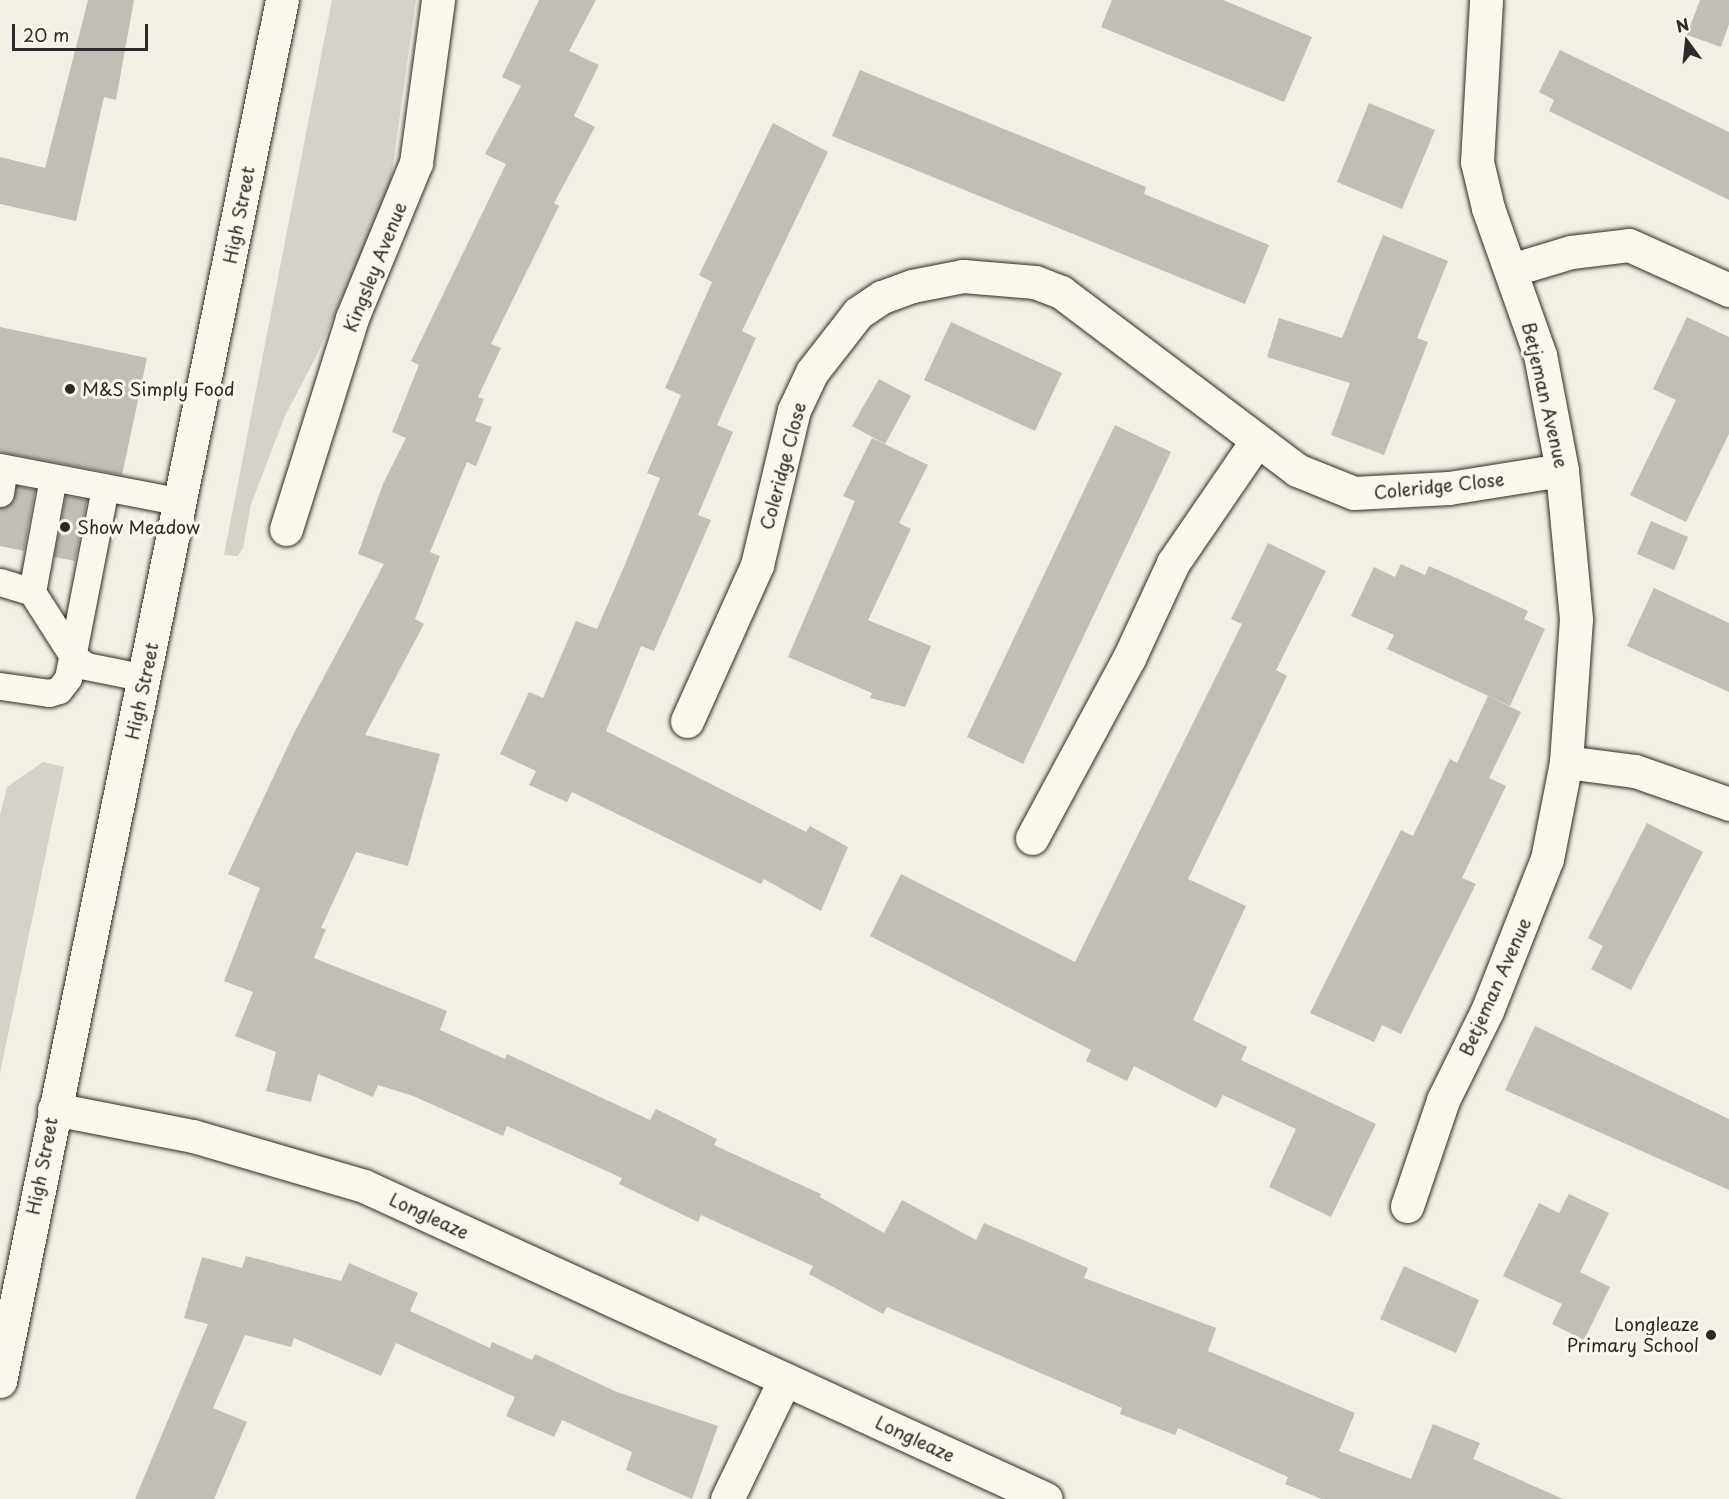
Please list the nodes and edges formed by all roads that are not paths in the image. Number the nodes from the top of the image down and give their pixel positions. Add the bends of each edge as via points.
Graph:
1 (282, 0) edge
2 (438, 0) edge
3 (1486, 0) edge
4 (1511, 270) junction
5 (1729, 290) edge
6 (1256, 442) junction
7 (1562, 470) junction
8 (1, 476) edge
9 (52, 478) junction
10 (105, 488) junction
11 (181, 502) junction
12 (286, 529) dead end
13 (0, 582) edge
14 (32, 592) junction
15 (73, 656) junction
16 (146, 678) junction
17 (0, 686) edge
18 (687, 721) dead end
19 (1566, 762) junction
20 (1729, 804) edge
21 (1032, 838) dead end
22 (54, 1109) junction
23 (1407, 1206) dead end
24 (785, 1380) junction
25 (0, 1381) edge
26 (997, 1489) edge
27 (727, 1499) edge
28 (1046, 1499) edge

1 - 11 street, High Street
2 - 12 street, Kingsley Avenue via 416,163 352,318
3 - 4 street, Betjeman Avenue via 1477,162 1488,208
4 - 5 street via 1571,252 1629,245
4 - 7 street, Betjeman Avenue via 1540,355
6 - 7 street, Coleridge Close via 1320,483 1354,493 1449,488
6 - 18 street, Coleridge Close via 1061,292 1035,282 963,276 882,297 835,338 794,410 757,565
6 - 21 street via 1173,563 1129,658
7 - 19 street, Betjeman Avenue via 1576,620
8 - 9 lane
9 - 10 lane
9 - 14 lane
10 - 11 lane
10 - 15 lane
11 - 16 street, High Street
13 - 14 lane
14 - 15 lane
15 - 16 lane via 94,669
15 - 17 lane via 59,690
16 - 22 street, High Street
19 - 20 street via 1635,771
19 - 23 street, Betjeman Avenue via 1547,859 1523,926 1443,1100
22 - 24 street, Longleaze via 192,1136 364,1186
22 - 25 street, High Street
24 - 26 street, Longleaze
24 - 27 street
26 - 28 street, Longleaze

